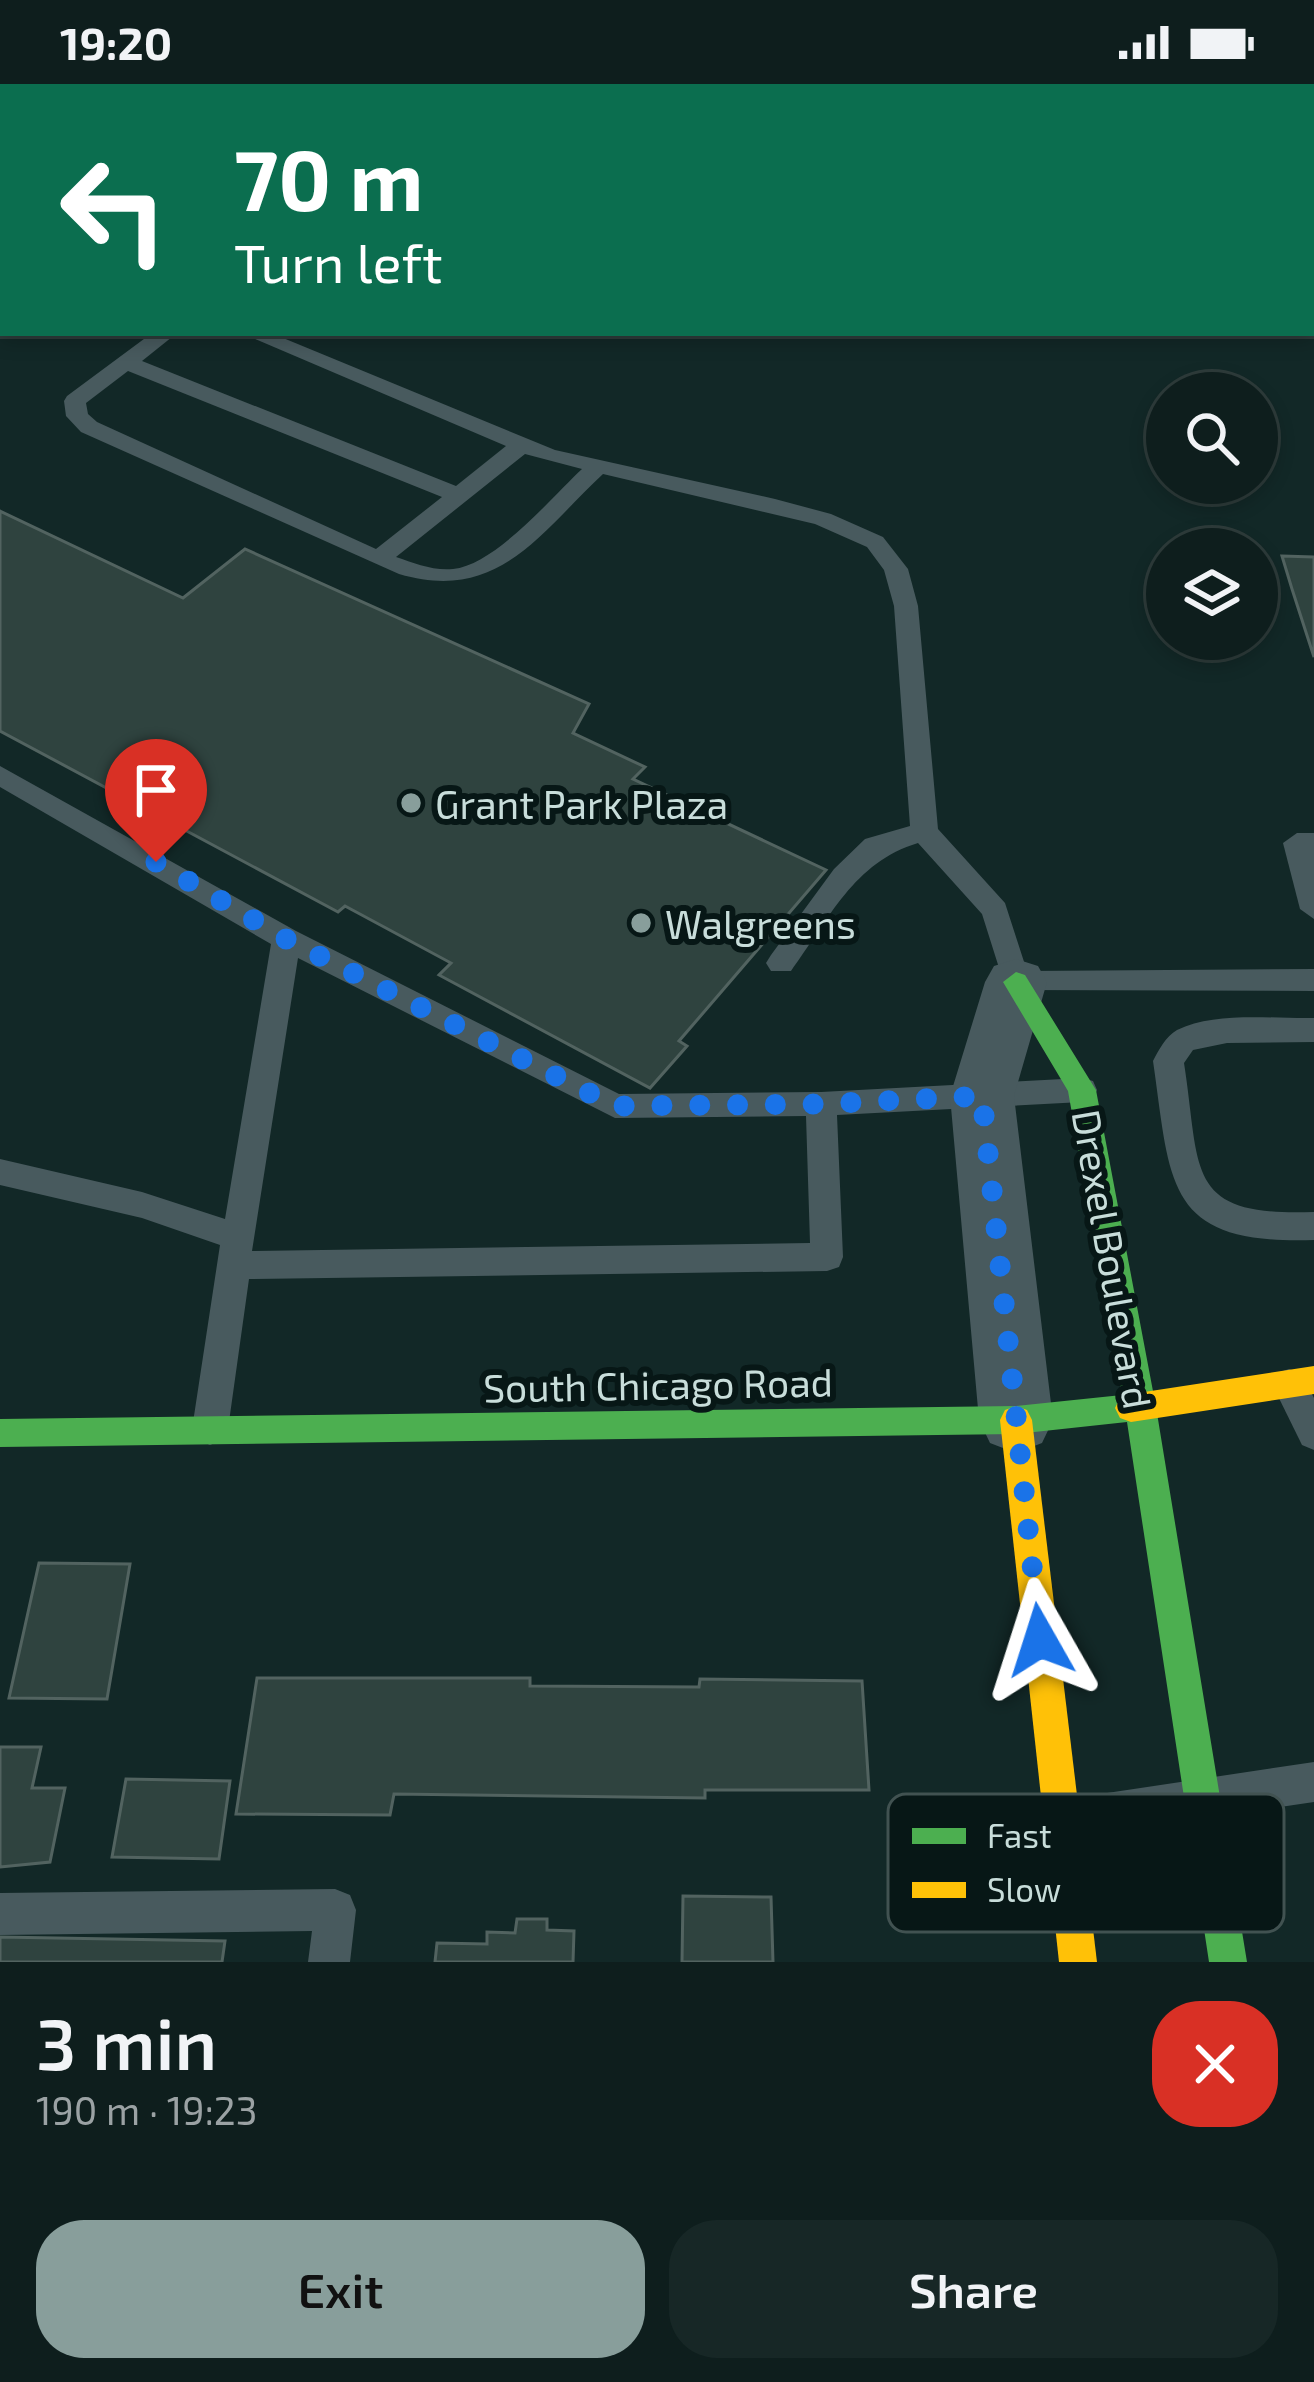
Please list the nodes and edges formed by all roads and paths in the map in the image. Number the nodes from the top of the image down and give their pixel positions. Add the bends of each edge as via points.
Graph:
1 (162, 336) edge
2 (259, 336) edge
3 (124, 362) junction
4 (523, 444) junction
5 (599, 466) junction
6 (459, 495) junction
7 (378, 559) junction
8 (0, 775) edge
9 (924, 832) junction
10 (1314, 843) edge
11 (1314, 909) edge
12 (286, 939) junction
13 (781, 963) dead end
14 (1314, 980) edge
15 (1016, 982) junction
16 (1314, 1030) edge
17 (1082, 1090) junction
18 (982, 1096) junction
19 (821, 1104) junction
20 (0, 1172) edge
21 (1314, 1226) edge
22 (236, 1251) junction
23 (1301, 1382) edge
24 (1140, 1407) junction
25 (1016, 1420) junction
26 (209, 1429) junction
27 (0, 1433) edge
28 (1314, 1434) edge
29 (1314, 1782) edge
30 (1058, 1794) edge
31 (1202, 1794) edge
32 (1236, 1794) edge
33 (0, 1915) edge
34 (1074, 1932) edge
35 (1223, 1932) edge
36 (329, 1962) edge
37 (1078, 1962) edge
38 (1228, 1962) edge

1 - 3 lane
2 - 4 lane
3 - 6 lane
3 - 7 lane via 75,401 89,428
4 - 5 lane
4 - 6 lane
5 - 7 lane via 483,569 456,577
5 - 9 lane via 823,519 875,542 896,569 906,606
6 - 7 lane
8 - 12 lane
9 - 13 lane via 874,846
9 - 15 lane via 995,910
10 - 11 lane via 1297,843
12 - 19 lane via 615,1106
12 - 22 lane
14 - 15 lane
15 - 17 street, Drexel Boulevard
15 - 18 street
16 - 21 lane via 1183,1040 1168,1061 1190,1184 1208,1214 1244,1229
17 - 18 lane
17 - 24 street, Drexel Boulevard
18 - 19 lane
18 - 25 street
19 - 22 lane via 827,1257
20 - 22 lane via 142,1205
22 - 26 lane
23 - 24 street, South Chicago Road
23 - 28 lane
24 - 25 street, South Chicago Road
24 - 31 street, Drexel Boulevard
25 - 26 street, South Chicago Road
25 - 30 street
26 - 27 street, South Chicago Road
29 - 32 lane
33 - 36 lane via 335,1910
34 - 37 street
35 - 38 street, Drexel Boulevard

